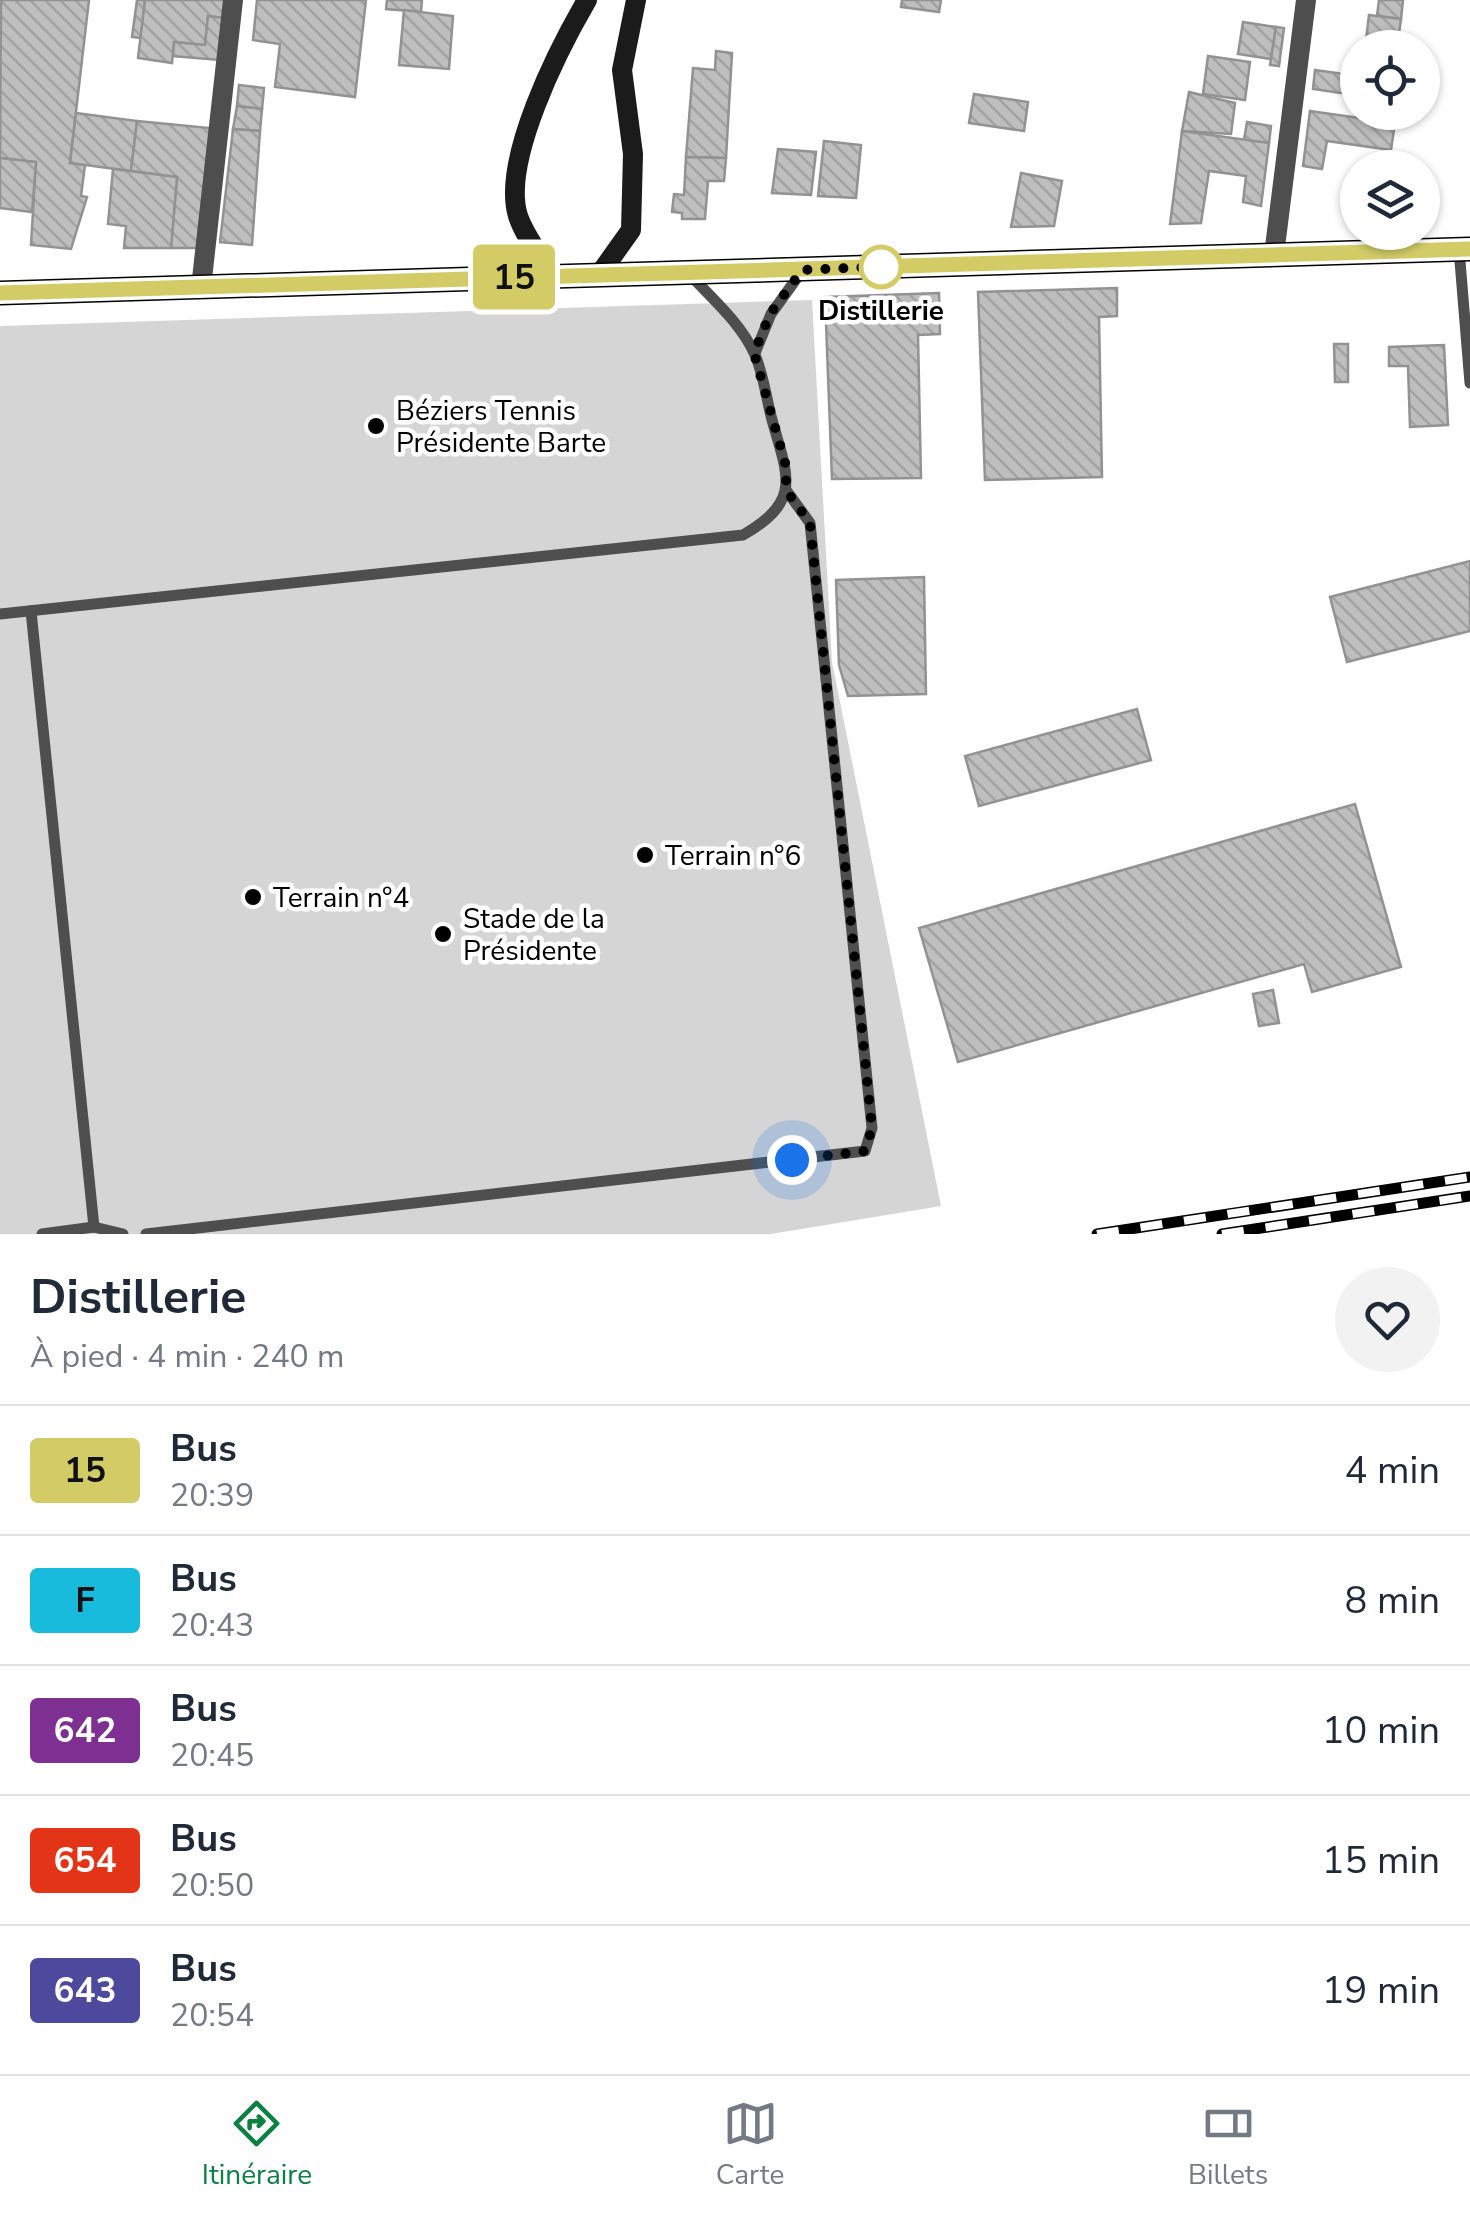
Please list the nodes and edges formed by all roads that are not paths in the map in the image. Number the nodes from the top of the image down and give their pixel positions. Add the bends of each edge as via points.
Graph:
1 (234, 0) edge
2 (587, 0) edge
3 (636, 0) edge
4 (1306, 0) edge
5 (1464, 249) edge
6 (1274, 255) junction
7 (802, 270) junction
8 (688, 272) junction
9 (600, 275) junction
10 (553, 276) junction
11 (201, 288) junction
12 (0, 293) edge
13 (754, 353) junction
14 (1470, 383) edge
15 (786, 490) junction
16 (31, 611) junction
17 (0, 614) edge
18 (94, 1227) junction
19 (42, 1234) edge
20 (123, 1234) edge
21 (146, 1234) edge

1 - 11 street
2 - 10 main road via 564,38 517,170 517,214
3 - 9 main road via 622,70 633,154 632,230
4 - 6 street
5 - 6 main road
5 - 14 lane
6 - 7 main road
7 - 8 main road
7 - 13 lane via 770,314
8 - 9 main road
8 - 13 lane
9 - 10 main road
10 - 11 main road
11 - 12 main road
13 - 15 lane via 786,466
15 - 16 lane via 771,519 743,535
15 - 21 lane via 810,523 872,1128 865,1151
16 - 17 lane
16 - 18 lane
18 - 19 lane
18 - 20 lane

